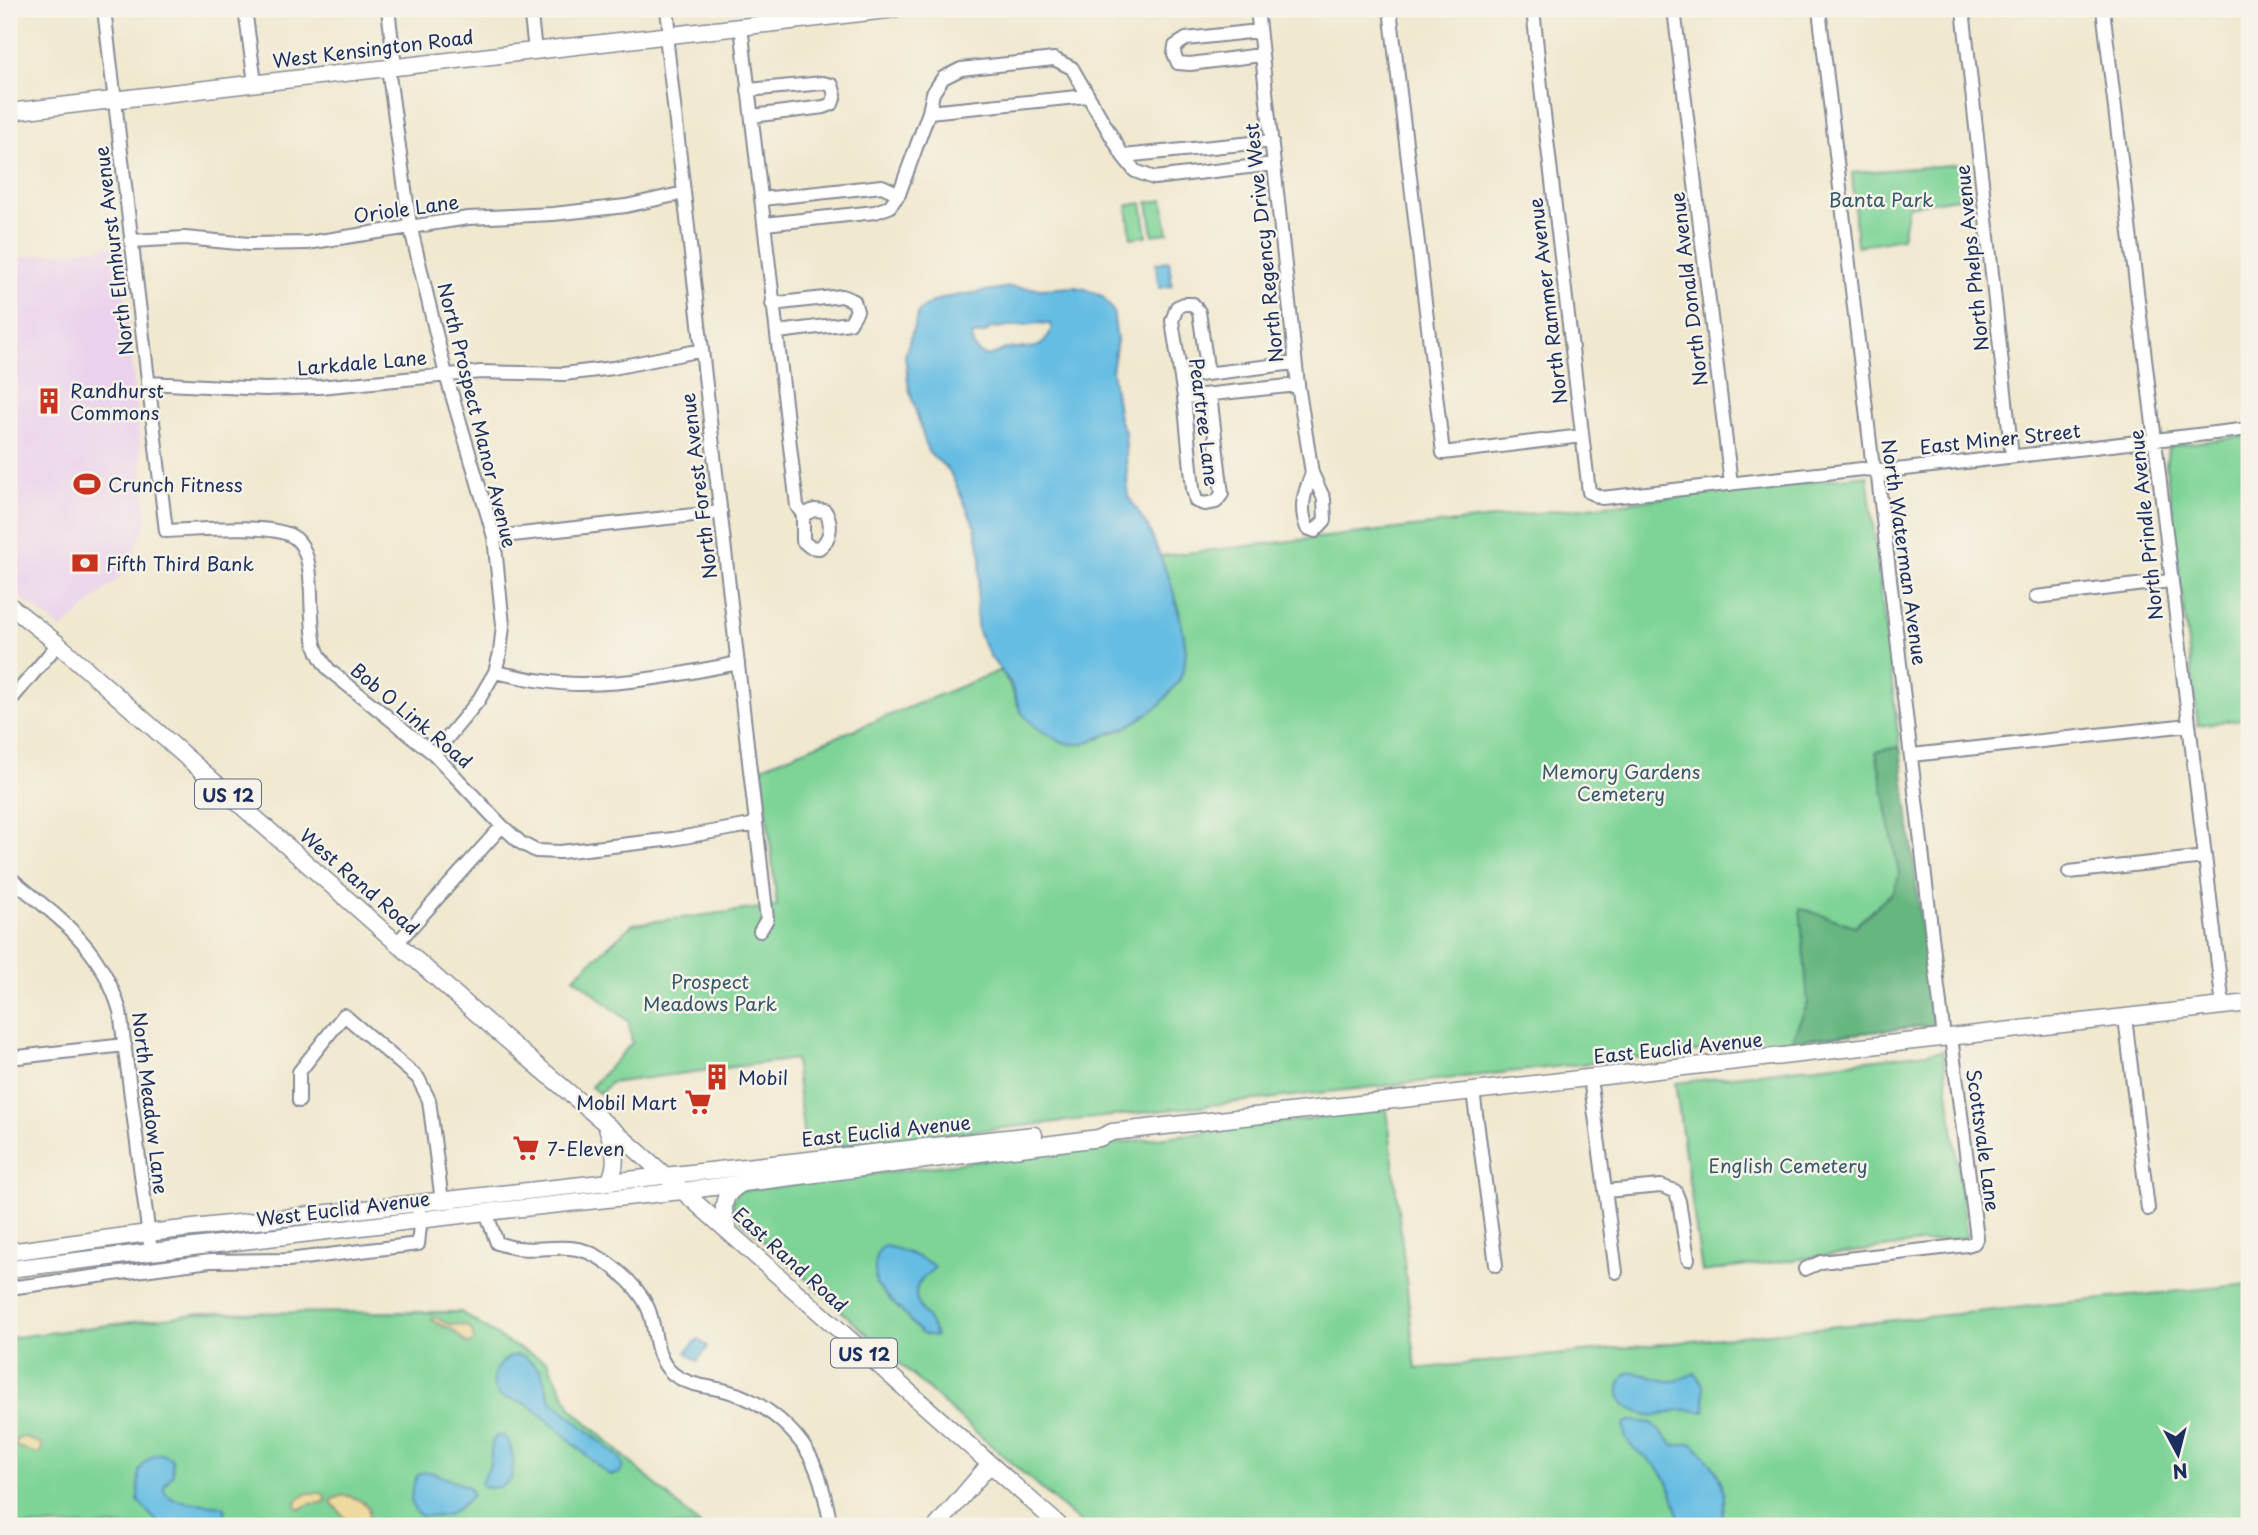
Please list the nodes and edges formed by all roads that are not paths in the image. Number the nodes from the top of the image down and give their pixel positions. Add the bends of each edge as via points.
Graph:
1 (104, 9) edge
2 (245, 9) edge
3 (388, 9) edge
4 (530, 9) edge
5 (667, 9) edge
6 (895, 9) edge
7 (1257, 9) edge
8 (1390, 9) edge
9 (1533, 9) edge
10 (1674, 9) edge
11 (1819, 9) edge
12 (1962, 9) edge
13 (2104, 9) edge
14 (741, 26) junction
15 (1258, 31) junction
16 (668, 35) junction
17 (535, 50) junction
18 (1261, 55) junction
19 (392, 67) junction
20 (255, 83) junction
21 (748, 90) junction
22 (1087, 96) junction
23 (114, 100) junction
24 (9, 112) edge
25 (929, 112) junction
26 (752, 116) junction
27 (1272, 141) junction
28 (1123, 156) junction
29 (1274, 164) junction
30 (684, 193) junction
31 (899, 194) junction
32 (762, 199) junction
33 (765, 224) junction
34 (410, 226) junction
35 (131, 241) junction
36 (772, 304) junction
37 (778, 332) junction
38 (702, 350) junction
39 (1295, 363) junction
40 (1208, 374) junction
41 (446, 375) junction
42 (1181, 377) junction
43 (148, 383) junction
44 (1298, 385) junction
45 (1210, 395) junction
46 (1184, 397) junction
47 (2249, 429) edge
48 (1582, 436) junction
49 (2156, 440) junction
50 (2012, 456) junction
51 (1875, 470) junction
52 (1312, 473) dead end
53 (1731, 484) junction
54 (1589, 492) joint
55 (721, 512) junction
56 (803, 515) dead end
57 (166, 531) joint
58 (494, 537) junction
59 (2170, 581) junction
60 (2036, 597) dead end
61 (9, 605) edge
62 (58, 644) junction
63 (738, 663) junction
64 (495, 672) junction
65 (9, 702) edge
66 (2189, 725) junction
67 (434, 754) junction
68 (1912, 755) junction
69 (756, 824) junction
70 (502, 826) junction
71 (2205, 857) junction
72 (2069, 872) dead end
73 (9, 877) edge
74 (760, 931) dead end
75 (398, 942) junction
76 (2249, 1003) edge
77 (2222, 1006) junction
78 (2125, 1017) junction
79 (1947, 1037) junction
80 (125, 1045) junction
81 (9, 1058) edge
82 (1590, 1078) junction
83 (1473, 1091) junction
84 (299, 1101) dead end
85 (606, 1125) junction
86 (1112, 1132) junction
87 (665, 1175) junction
88 (609, 1182) junction
89 (743, 1183) junction
90 (682, 1191) junction
91 (1605, 1191) junction
92 (442, 1201) junction
93 (2148, 1209) dead end
94 (419, 1212) junction
95 (486, 1212) junction
96 (729, 1232) junction
97 (148, 1233) junction
98 (9, 1252) edge
99 (150, 1252) junction
100 (1688, 1259) dead end
101 (1496, 1265) dead end
102 (9, 1269) edge
103 (1805, 1269) dead end
104 (1616, 1272) dead end
105 (9, 1287) edge
106 (989, 1465) junction
107 (831, 1526) edge
108 (937, 1526) edge
109 (1060, 1526) edge

1 - 23 street, North Elmhurst Avenue
2 - 20 street
3 - 19 street, North Prospect Manor Avenue
4 - 17 street
5 - 16 street, North Forest Avenue
6 - 14 main road, West Kensington Road
7 - 15 street, North Regency Drive West
8 - 48 street via 1443,453
9 - 48 street, North Rammer Avenue
10 - 53 street, North Donald Avenue
11 - 51 street, North Waterman Avenue
12 - 50 street, North Phelps Avenue
13 - 49 street, North Prindle Avenue
14 - 16 main road, West Kensington Road
14 - 21 street
15 - 18 street, North Regency Drive West
15 - 18 street via 1186,39 1175,46 1174,54 1178,63 1189,64
16 - 17 main road, West Kensington Road
16 - 30 street, North Forest Avenue
17 - 19 main road, West Kensington Road
18 - 27 street, North Regency Drive West
19 - 20 main road, West Kensington Road
19 - 34 street, North Prospect Manor Avenue
20 - 23 main road, West Kensington Road
21 - 26 street
21 - 26 street via 822,83 832,85 835,94 832,104 824,107
22 - 25 street
22 - 25 street via 1072,68 1054,59 961,69 943,78 933,93
22 - 28 street
23 - 24 main road, West Kensington Road
23 - 35 street, North Elmhurst Avenue
25 - 31 street
26 - 32 street
27 - 28 street
27 - 29 street, North Regency Drive West
28 - 29 street via 1135,171 1154,178
29 - 39 street, North Regency Drive West
30 - 34 street, Oriole Lane via 553,215 468,218
30 - 38 street, North Forest Avenue
31 - 32 street via 882,186
31 - 33 street via 890,208 874,212
32 - 33 street
33 - 36 street
34 - 35 street, Oriole Lane via 307,243 249,244 185,237
34 - 41 street, North Prospect Manor Avenue
35 - 43 street, North Elmhurst Avenue
36 - 37 street
36 - 37 street via 842,296 854,301 857,311 850,323
37 - 56 street via 797,506
38 - 41 street, Larkdale Lane via 564,374
38 - 55 street, North Forest Avenue
39 - 40 street
39 - 44 street, North Regency Drive West
40 - 42 street
40 - 42 street, Peartree Lane via 1199,312 1193,304 1184,304 1177,307 1172,321
41 - 43 street, Larkdale Lane via 292,388
41 - 58 street, North Prospect Manor Avenue
42 - 46 street, Peartree Lane
43 - 57 street, North Elmhurst Avenue
44 - 45 street
44 - 52 street, North Regency Drive West
45 - 46 street
45 - 46 street, Peartree Lane via 1222,494 1216,502 1204,504 1196,501 1193,489
47 - 49 street, East Miner Street
48 - 54 street, North Rammer Avenue
49 - 50 street, East Miner Street
49 - 59 street, North Prindle Avenue
50 - 51 street, East Miner Street
51 - 53 street, East Miner Street
51 - 68 street, North Waterman Avenue
53 - 54 street, East Miner Street via 1602,498
55 - 58 street
55 - 63 street, North Forest Avenue
57 - 67 street, Bob O Link Road via 241,529 295,537 308,564 318,657
58 - 64 street, North Prospect Manor Avenue via 503,625
59 - 60 street
59 - 66 street, North Prindle Avenue
61 - 62 main road, West Rand Road / US 12
62 - 65 street
62 - 75 main road, West Rand Road / US 12
63 - 64 street via 581,684
63 - 69 street, North Forest Avenue
64 - 67 street, North Prospect Manor Avenue via 478,701
66 - 68 street
66 - 71 street, North Prindle Avenue
67 - 70 street, Bob O Link Road
68 - 79 street, North Waterman Avenue
69 - 70 street, Bob O Link Road via 560,852 536,851
69 - 74 street, North Forest Avenue via 766,919
70 - 75 street
71 - 72 street
71 - 77 street, North Prindle Avenue
73 - 80 street, North Meadow Lane via 72,929 100,964 118,1002
75 - 85 main road, West Rand Road / US 12
76 - 77 main road, East Euclid Avenue
77 - 78 main road, East Euclid Avenue
78 - 79 main road, East Euclid Avenue
78 - 93 street
79 - 82 main road, East Euclid Avenue
79 - 103 street, Scottsvale Lane via 1978,1238 1967,1245 1821,1262
80 - 81 street
80 - 97 street, North Meadow Lane
82 - 83 main road, East Euclid Avenue
82 - 91 street
83 - 86 main road, East Euclid Avenue
83 - 101 street
84 - 92 street via 299,1072 344,1015 418,1078 429,1100
85 - 87 main road, West Rand Road / US 12
85 - 88 main road via 617,1156
86 - 87 main road, East Euclid Avenue via 1102,1128
86 - 89 main road, East Euclid Avenue via 1099,1138
87 - 88 main road, West Euclid Avenue
87 - 90 main road, West Rand Road / US 12
88 - 92 main road, West Euclid Avenue
89 - 90 main road, East Euclid Avenue
89 - 96 main road via 732,1189 723,1206
90 - 95 main road, West Euclid Avenue
90 - 96 main road, East Rand Road / US 12
91 - 100 street via 1661,1186 1675,1191
91 - 104 street
92 - 94 main road, West Euclid Avenue
94 - 95 main road, West Euclid Avenue
94 - 97 main road, West Euclid Avenue
94 - 99 main road, West Euclid Avenue
94 - 105 street via 418,1244 288,1260 210,1261
95 - 107 street via 497,1243 578,1249 622,1273 648,1307 657,1348 671,1372 690,1384 727,1391 761,1406 786,1426 816,1467
96 - 106 main road, East Rand Road / US 12
97 - 98 main road, West Euclid Avenue
97 - 99 street, North Meadow Lane
99 - 102 main road, West Euclid Avenue
106 - 108 main road
106 - 109 main road, East Rand Road / US 12

